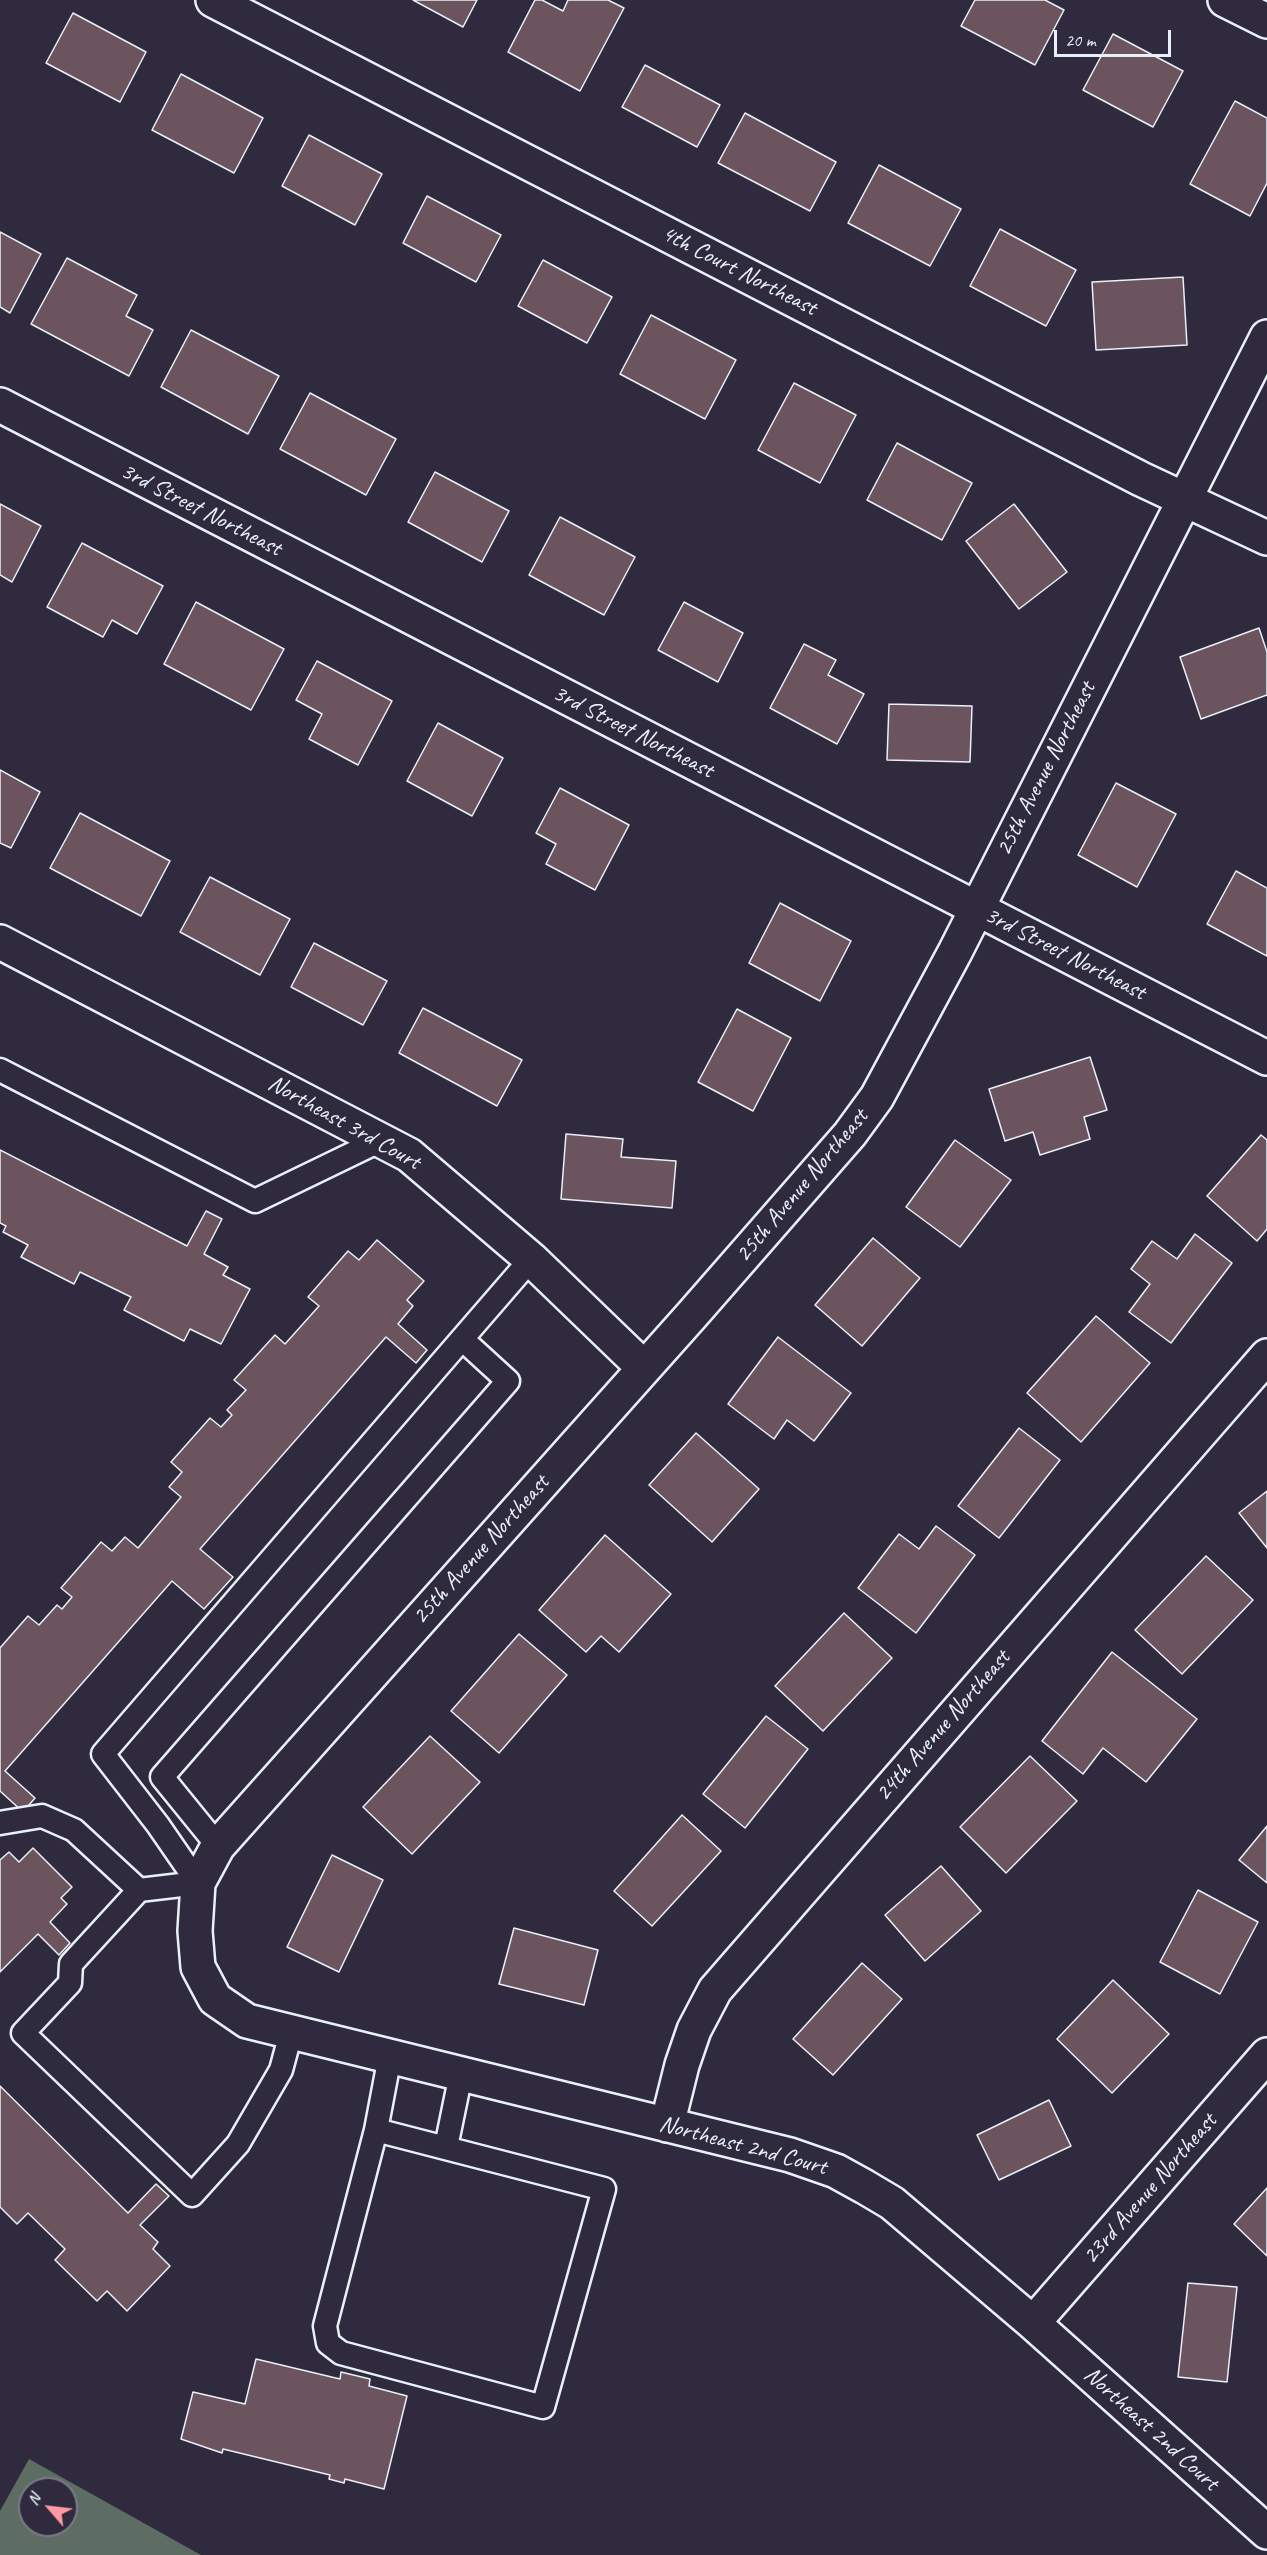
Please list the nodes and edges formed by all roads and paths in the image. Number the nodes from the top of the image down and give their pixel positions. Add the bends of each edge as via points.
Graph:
1 (213, 0) edge
2 (1226, 0) edge
3 (1267, 21) edge
4 (1267, 337) edge
5 (0, 405) edge
6 (1184, 498) junction
7 (1267, 538) edge
8 (976, 909) junction
9 (0, 942) edge
10 (1267, 1058) edge
11 (0, 1070) edge
12 (383, 1139) junction
13 (531, 1259) junction
14 (462, 1339) junction
15 (1267, 1356) edge
16 (644, 1367) junction
17 (0, 1823) edge
18 (218, 1846) junction
19 (198, 1883) junction
20 (139, 1890) junction
21 (195, 1930) joint
22 (291, 2033) junction
23 (1267, 2055) edge
24 (390, 2056) junction
25 (461, 2074) junction
26 (668, 2125) junction
27 (376, 2130) junction
28 (446, 2147) junction
29 (1033, 2323) junction
30 (1267, 2532) edge

1 - 6 street, 4th Court Northeast
2 - 3 street
4 - 6 street, 25th Avenue Northeast
5 - 8 street, 3rd Street Northeast
6 - 7 street, 4th Court Northeast
6 - 8 street, 25th Avenue Northeast
8 - 10 street, 3rd Street Northeast
8 - 16 street, 25th Avenue Northeast via 898,1061 863,1115
9 - 12 street, Northeast 3rd Court
11 - 12 lane via 255,1201
12 - 13 street, Northeast 3rd Court via 417,1161
13 - 14 lane
13 - 16 street, Northeast 3rd Court
14 - 18 lane via 508,1381 162,1777
14 - 19 lane via 103,1755
15 - 26 street, 24th Avenue Northeast via 728,1972 694,2030
16 - 18 street, 25th Avenue Northeast
17 - 20 lane via 42,1816 74,1830
18 - 19 street, 25th Avenue Northeast
19 - 20 lane
19 - 21 street, 25th Avenue Northeast
20 - 22 lane via 71,1964 70,1983 23,2032 192,2195 238,2144 281,2070
21 - 22 street, Northeast 2nd Court via 198,1967 215,1999 247,2021
22 - 24 street, Northeast 2nd Court
23 - 29 street, 23rd Avenue Northeast
24 - 25 street, Northeast 2nd Court
24 - 27 lane
25 - 26 street, Northeast 2nd Court
25 - 28 lane
26 - 29 street, Northeast 2nd Court via 790,2155 836,2171 892,2204
27 - 28 lane
27 - 28 lane via 325,2326 328,2343 341,2353 543,2406 604,2189
29 - 30 street, Northeast 2nd Court

